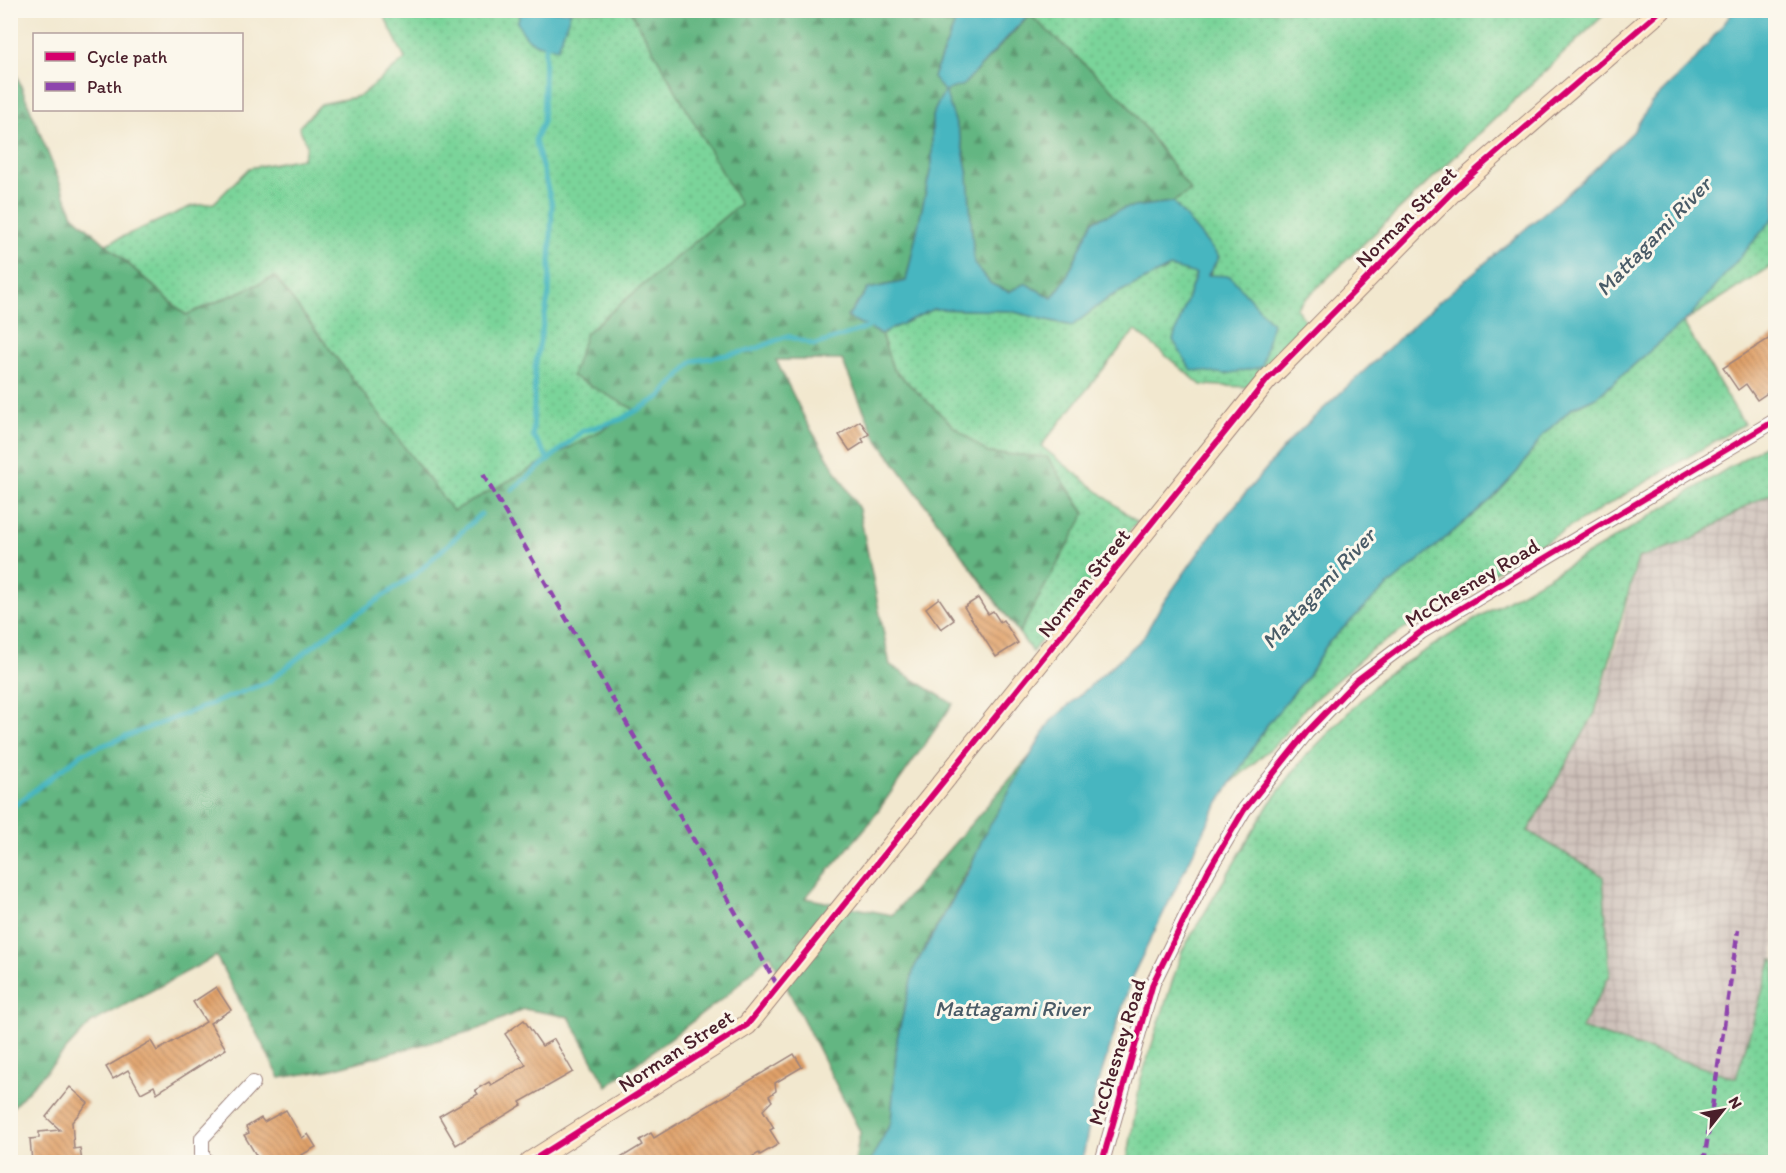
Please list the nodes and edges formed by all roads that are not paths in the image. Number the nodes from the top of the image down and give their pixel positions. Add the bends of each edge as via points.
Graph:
1 (1661, 10) edge
2 (1776, 420) edge
3 (253, 1083) dead end
4 (207, 1162) edge
5 (530, 1162) edge
6 (1102, 1162) edge

1 - 5 street, Norman Street via 1458,186 1268,380 747,1026
2 - 6 street, McChesney Road via 1421,632 1356,681 1306,733 1244,810 1208,871 1153,983
3 - 4 street via 202,1138 202,1155

